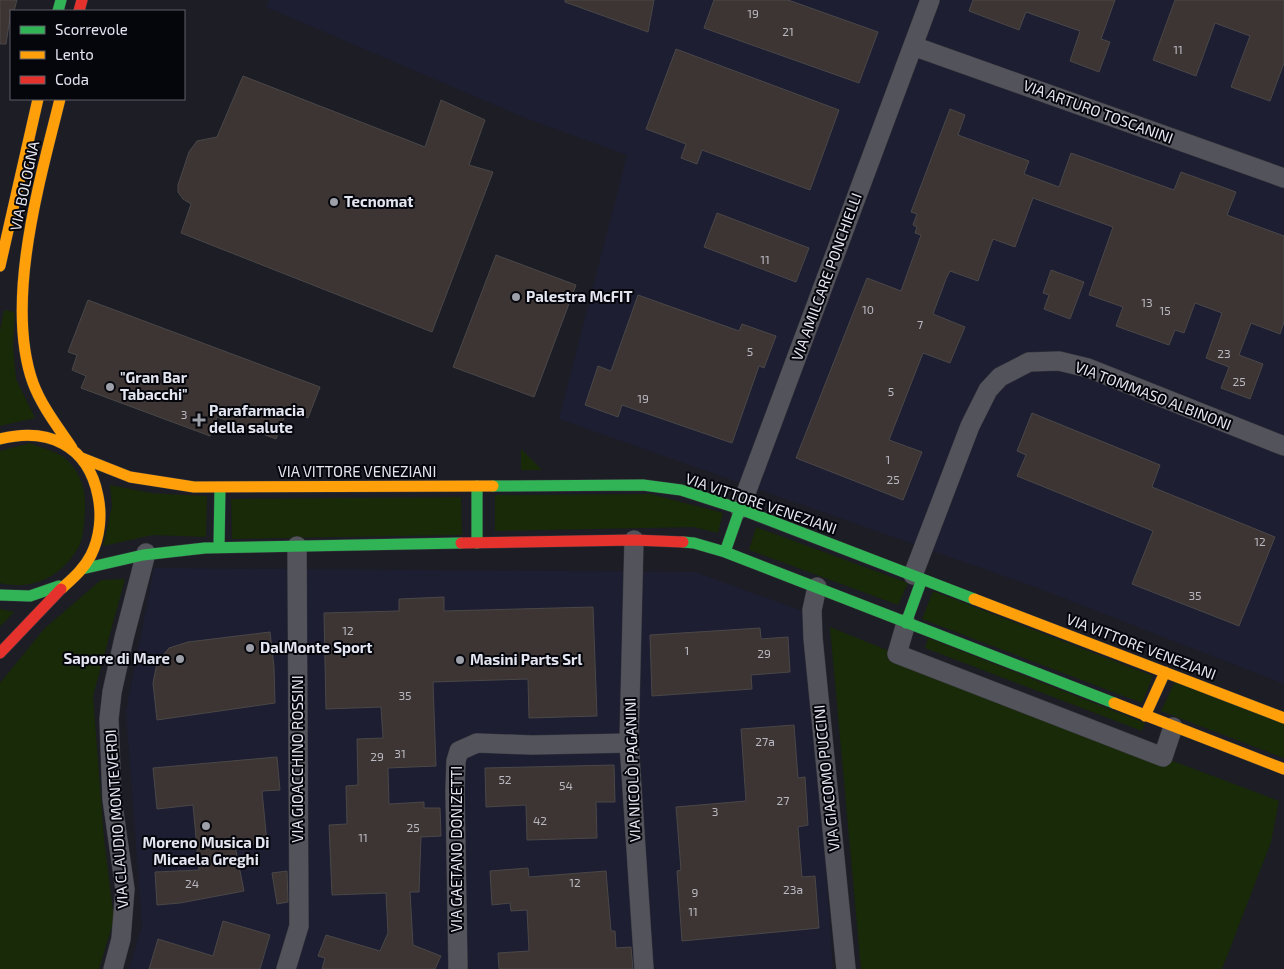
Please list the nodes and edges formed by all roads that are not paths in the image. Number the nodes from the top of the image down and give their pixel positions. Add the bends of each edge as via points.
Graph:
1 (930, 0) edge
2 (913, 46) junction
3 (38, 100) edge
4 (60, 100) edge
5 (1284, 178) edge
6 (4, 273) edge
7 (24, 310) junction
8 (0, 438) edge
9 (1284, 446) edge
10 (72, 448) junction
11 (82, 458) junction
12 (477, 486) junction
13 (220, 488) junction
14 (740, 509) junction
15 (634, 540) junction
16 (477, 543) junction
17 (297, 546) junction
18 (219, 548) junction
19 (725, 552) junction
20 (146, 553) junction
21 (82, 569) junction
22 (918, 577) junction
23 (68, 582) junction
24 (816, 588) junction
25 (0, 594) edge
26 (906, 622) junction
27 (0, 653) edge
28 (1165, 672) junction
29 (1145, 716) junction
30 (1284, 718) edge
31 (1173, 727) junction
32 (629, 743) junction
33 (1284, 769) edge
34 (113, 969) edge
35 (286, 969) edge
36 (458, 969) edge
37 (644, 969) edge
38 (846, 969) edge

1 - 2 street, VIA AMILCARE PONCHIELLI
2 - 5 street, VIA ARTURO TOSCANINI
2 - 14 street, VIA AMILCARE PONCHIELLI
3 - 6 main road, VIA BOLOGNA
4 - 7 main road, VIA BOLOGNA via 29,242
6 - 7 main road, VIA BOLOGNA
7 - 10 main road, VIA BOLOGNA via 30,373 47,410
8 - 10 main road, VIA BOLOGNA via 34,434 50,437
9 - 22 street, VIA TOMMASO ALBINONI via 1088,368 1059,361 1029,362 1000,377 979,404
10 - 11 main road, VIA BOLOGNA
11 - 13 main road, VIA VITTORE VENEZIANI via 130,477
11 - 21 main road, VIA BOLOGNA via 100,502 100,523 94,547
12 - 13 main road, VIA VITTORE VENEZIANI
12 - 14 main road, VIA VITTORE VENEZIANI via 656,486 690,492
12 - 16 main road
13 - 18 main road
14 - 19 main road
14 - 22 main road, VIA VITTORE VENEZIANI
15 - 16 main road
15 - 19 main road via 694,543
15 - 32 street, VIA NICOLÒ PAGANINI
16 - 17 main road
17 - 18 main road
17 - 35 street, VIA GIOACCHINO ROSSINI via 299,926
18 - 20 main road
19 - 24 main road
20 - 21 main road
20 - 34 street, VIA CLAUDIO MONTEVERDI via 124,638 109,719 112,799 125,889 121,939
21 - 23 main road, VIA BOLOGNA
22 - 26 main road
22 - 28 main road, VIA VITTORE VENEZIANI
23 - 25 main road, VIA BOLOGNA via 30,597
23 - 27 main road, VIA BOLOGNA
24 - 26 main road
24 - 38 street, VIA GIACOMO PUCCINI via 812,638
26 - 29 main road
26 - 31 street via 897,654 1163,757
28 - 29 main road
28 - 30 main road, VIA VITTORE VENEZIANI
29 - 31 main road
31 - 33 main road
32 - 36 street, VIA GAETANO DONIZETTI via 477,743 459,750 455,790
32 - 37 street, VIA NICOLÒ PAGANINI

